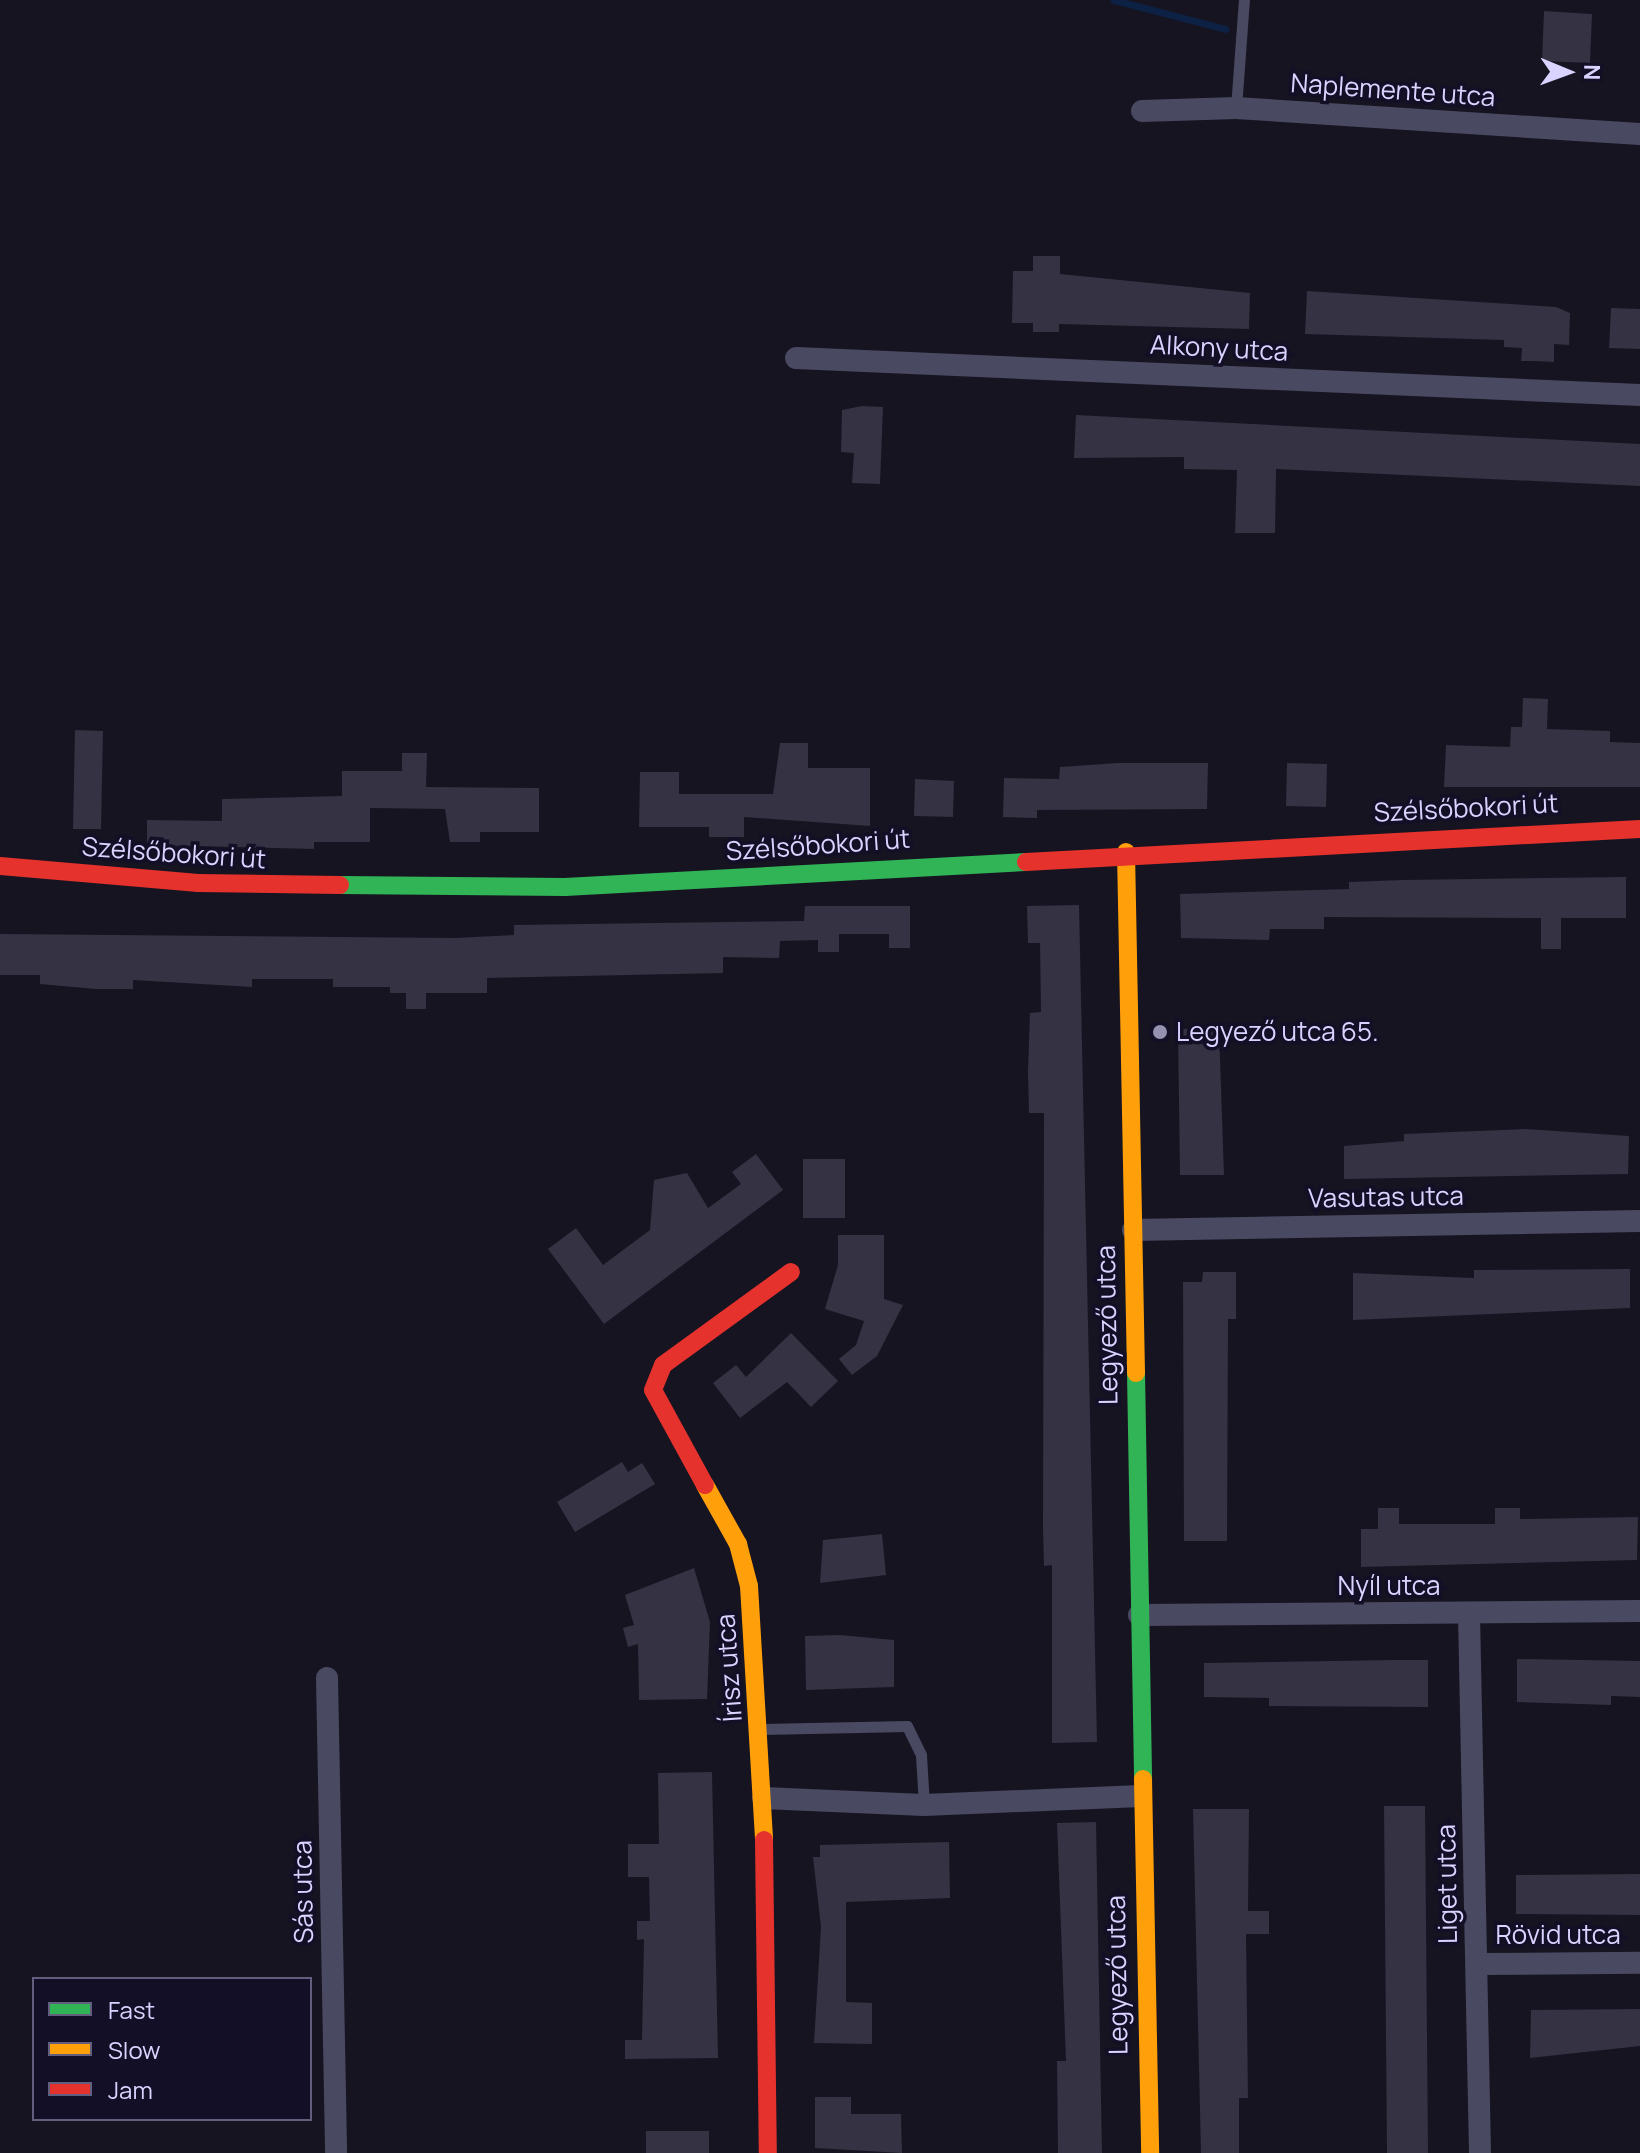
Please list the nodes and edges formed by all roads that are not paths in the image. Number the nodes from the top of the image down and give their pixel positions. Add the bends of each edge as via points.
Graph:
1 (1244, 0) edge
2 (1236, 108) junction
3 (1142, 111) dead end
4 (1640, 134) edge
5 (796, 358) dead end
6 (1640, 395) edge
7 (1640, 829) edge
8 (1126, 852) junction
9 (0, 866) edge
10 (1640, 1221) edge
11 (1133, 1230) junction
12 (791, 1272) dead end
13 (1640, 1611) edge
14 (1469, 1614) junction
15 (1139, 1615) junction
16 (327, 1678) dead end
17 (760, 1729) junction
18 (1141, 1796) junction
19 (763, 1798) junction
20 (924, 1805) junction
21 (1640, 1963) edge
22 (1477, 1964) junction
23 (336, 2153) edge
24 (768, 2153) edge
25 (1150, 2153) edge
26 (1480, 2153) edge

1 - 2 lane
2 - 3 street, Naplemente utca
2 - 4 street, Naplemente utca
5 - 6 street, Alkony utca
7 - 8 street, Szélsőbokori út
8 - 9 street, Szélsőbokori út via 565,887 395,889
8 - 11 street, Legyező utca
10 - 11 street, Vasutas utca
11 - 15 street, Legyező utca
12 - 17 street, Írisz utca via 663,1365 653,1390 738,1544 749,1586
13 - 14 street, Nyíl utca
14 - 15 street, Nyíl utca
14 - 22 street, Liget utca
15 - 18 street, Legyező utca
16 - 23 street, Sás utca
17 - 19 street, Írisz utca
17 - 20 lane via 907,1726 921,1755
18 - 20 street
18 - 25 street, Legyező utca
19 - 20 street
19 - 24 street, Írisz utca
21 - 22 street, Rövid utca
22 - 26 street, Liget utca

